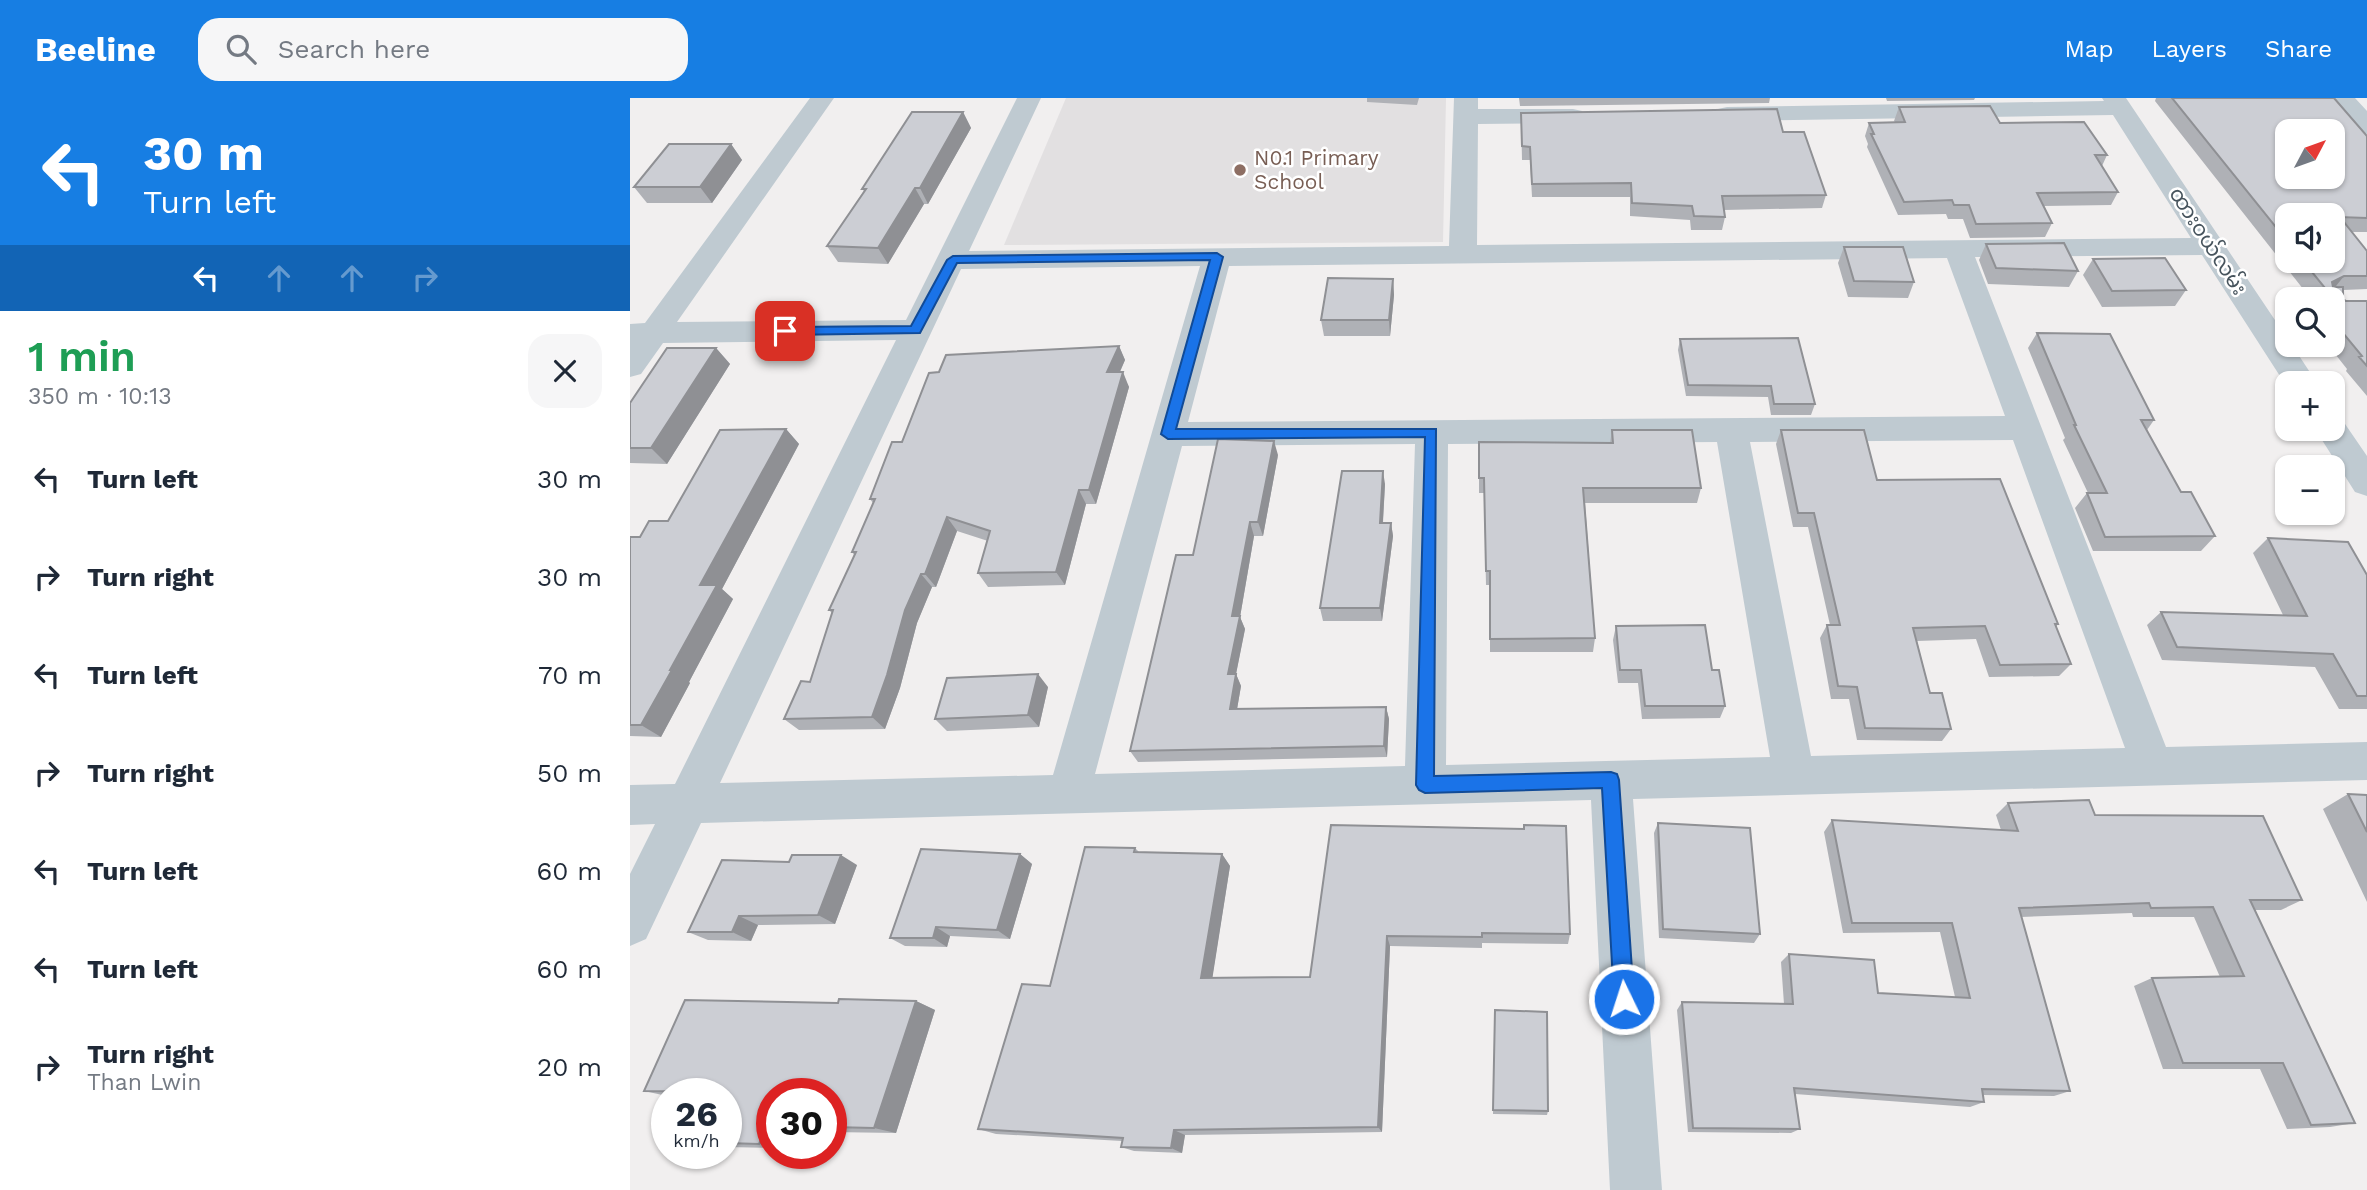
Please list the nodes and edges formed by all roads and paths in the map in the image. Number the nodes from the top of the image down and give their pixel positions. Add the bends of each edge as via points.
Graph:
1 (822, 98) edge
2 (1029, 98) edge
3 (2342, 98) edge
4 (2117, 103) edge
5 (1886, 105) edge
6 (1466, 107) edge
7 (1705, 114) edge
8 (1598, 115) edge
9 (2367, 126) edge
10 (2211, 246) junction
11 (1958, 249) junction
12 (1463, 254) junction
13 (1217, 257) junction
14 (953, 260) junction
15 (2249, 303) junction
16 (2275, 303) edge
17 (915, 330) junction
18 (642, 332) edge
19 (630, 366) edge
20 (2293, 371) edge
21 (2025, 428) junction
22 (1731, 430) junction
23 (1432, 432) junction
24 (1168, 434) junction
25 (2339, 441) edge
26 (2367, 483) edge
27 (2367, 761) edge
28 (2152, 766) junction
29 (1794, 775) junction
30 (1611, 780) junction
31 (1425, 785) junction
32 (1069, 793) junction
33 (690, 803) junction
34 (630, 805) edge
35 (630, 923) edge
36 (1636, 1190) edge

1 - 18 street
2 - 14 street
3 - 9 street
4 - 5 street
4 - 10 street, ထားဝယ်လမ်း
5 - 7 street
6 - 8 street
6 - 12 street
10 - 11 street
10 - 15 street, ထားဝယ်လမ်း
11 - 12 street
11 - 21 street
12 - 13 street
13 - 14 street
13 - 24 street
14 - 17 street
15 - 16 street
15 - 20 street, ထားဝယ်လမ်း
17 - 18 street
17 - 33 street
18 - 19 street
21 - 22 street
21 - 28 street
22 - 23 street
22 - 29 street
23 - 24 street
23 - 31 street
24 - 32 street
25 - 26 street
27 - 28 street
28 - 29 street
29 - 30 street
30 - 31 street
30 - 36 street
31 - 32 street
32 - 33 street
33 - 34 street
33 - 35 street

